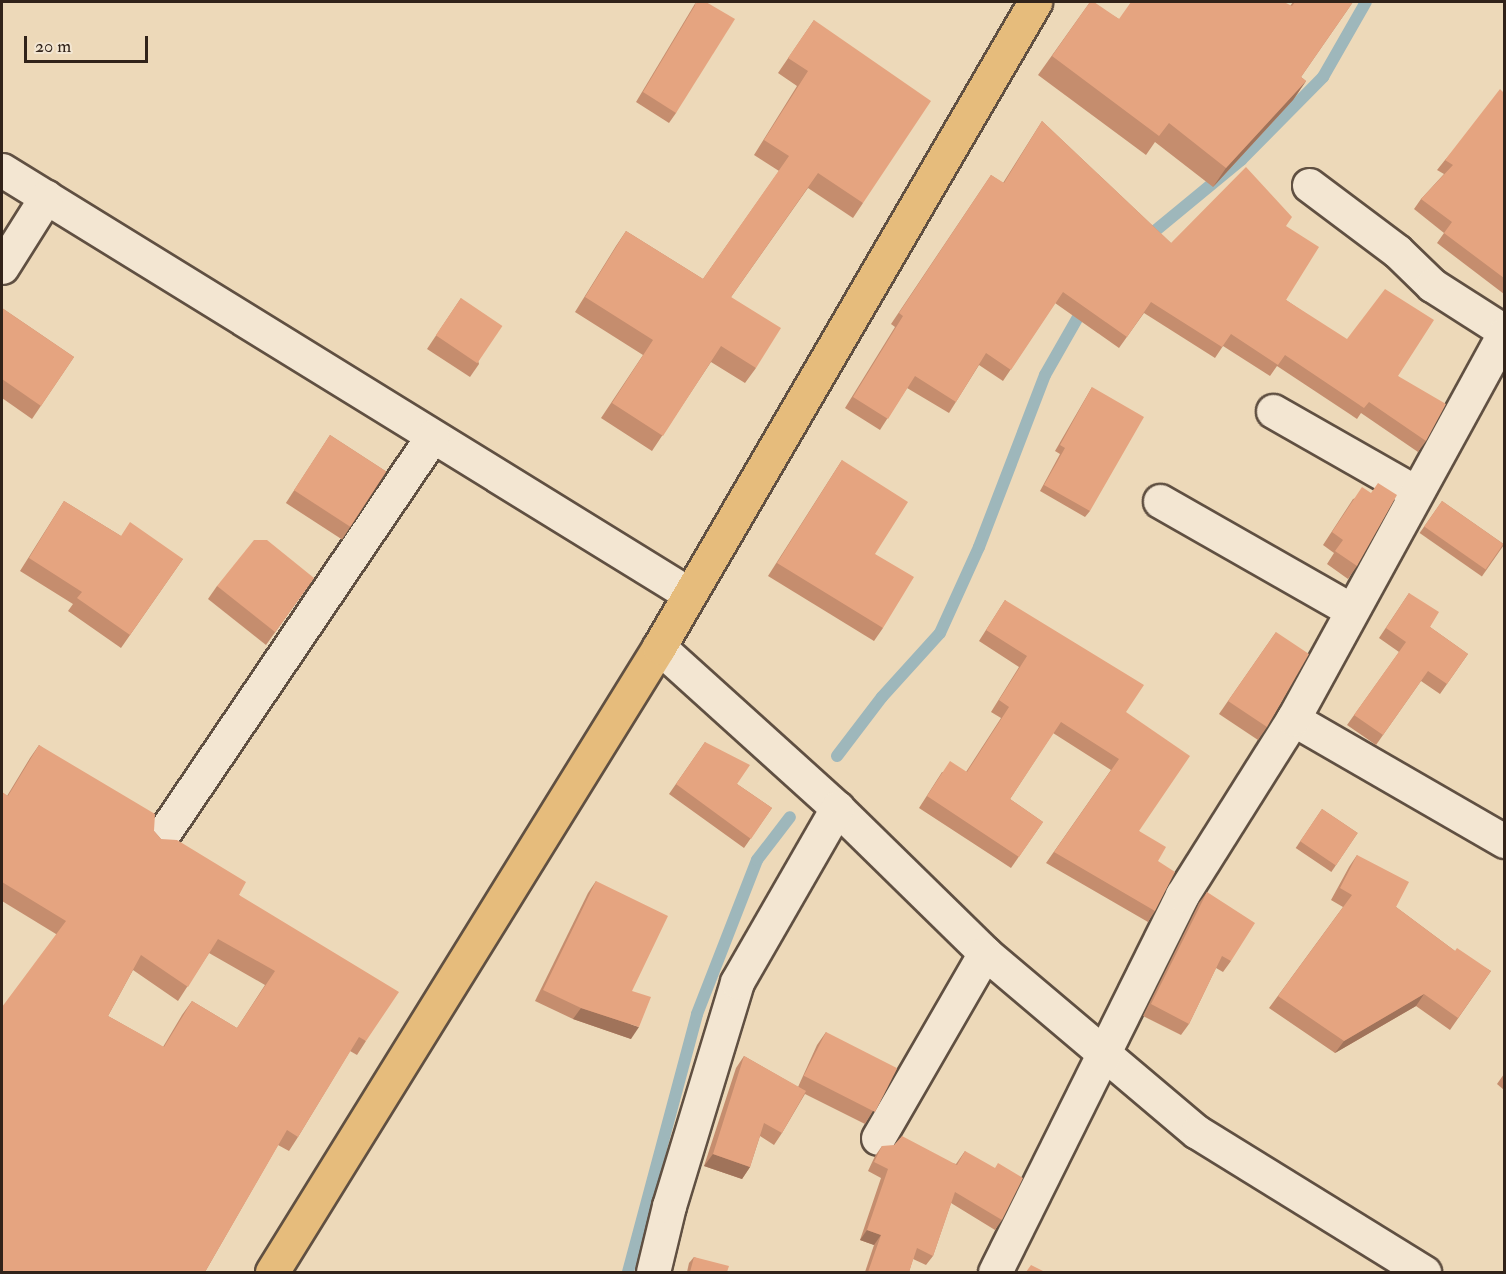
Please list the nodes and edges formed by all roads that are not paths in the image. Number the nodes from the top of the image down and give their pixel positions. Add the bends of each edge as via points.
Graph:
1 (1035, 2) edge
2 (2, 170) edge
3 (1309, 185) dead end
4 (46, 197) junction
5 (2, 267) edge
6 (1504, 333) edge
7 (1273, 411) dead end
8 (432, 436) junction
9 (1415, 492) junction
10 (1160, 501) dead end
11 (689, 594) junction
12 (1351, 610) junction
13 (659, 647) junction
14 (1293, 719) junction
15 (837, 808) junction
16 (161, 837) edge
17 (1504, 841) edge
18 (985, 953) junction
19 (1103, 1054) junction
20 (878, 1138) dead end
21 (272, 1272) edge
22 (653, 1272) edge
23 (995, 1272) edge
24 (1424, 1272) edge

1 - 11 main road
2 - 4 street
3 - 6 street via 1397,251 1432,285
4 - 5 street
4 - 8 street
6 - 9 street
7 - 9 street
8 - 11 street
8 - 16 street
9 - 12 street
10 - 12 street
11 - 13 main road
12 - 14 street
13 - 15 street
13 - 21 main road
14 - 17 street
14 - 19 street via 1182,895
15 - 18 street
15 - 22 street via 737,982
18 - 19 street
18 - 20 street
19 - 23 street
19 - 24 street via 1197,1132

